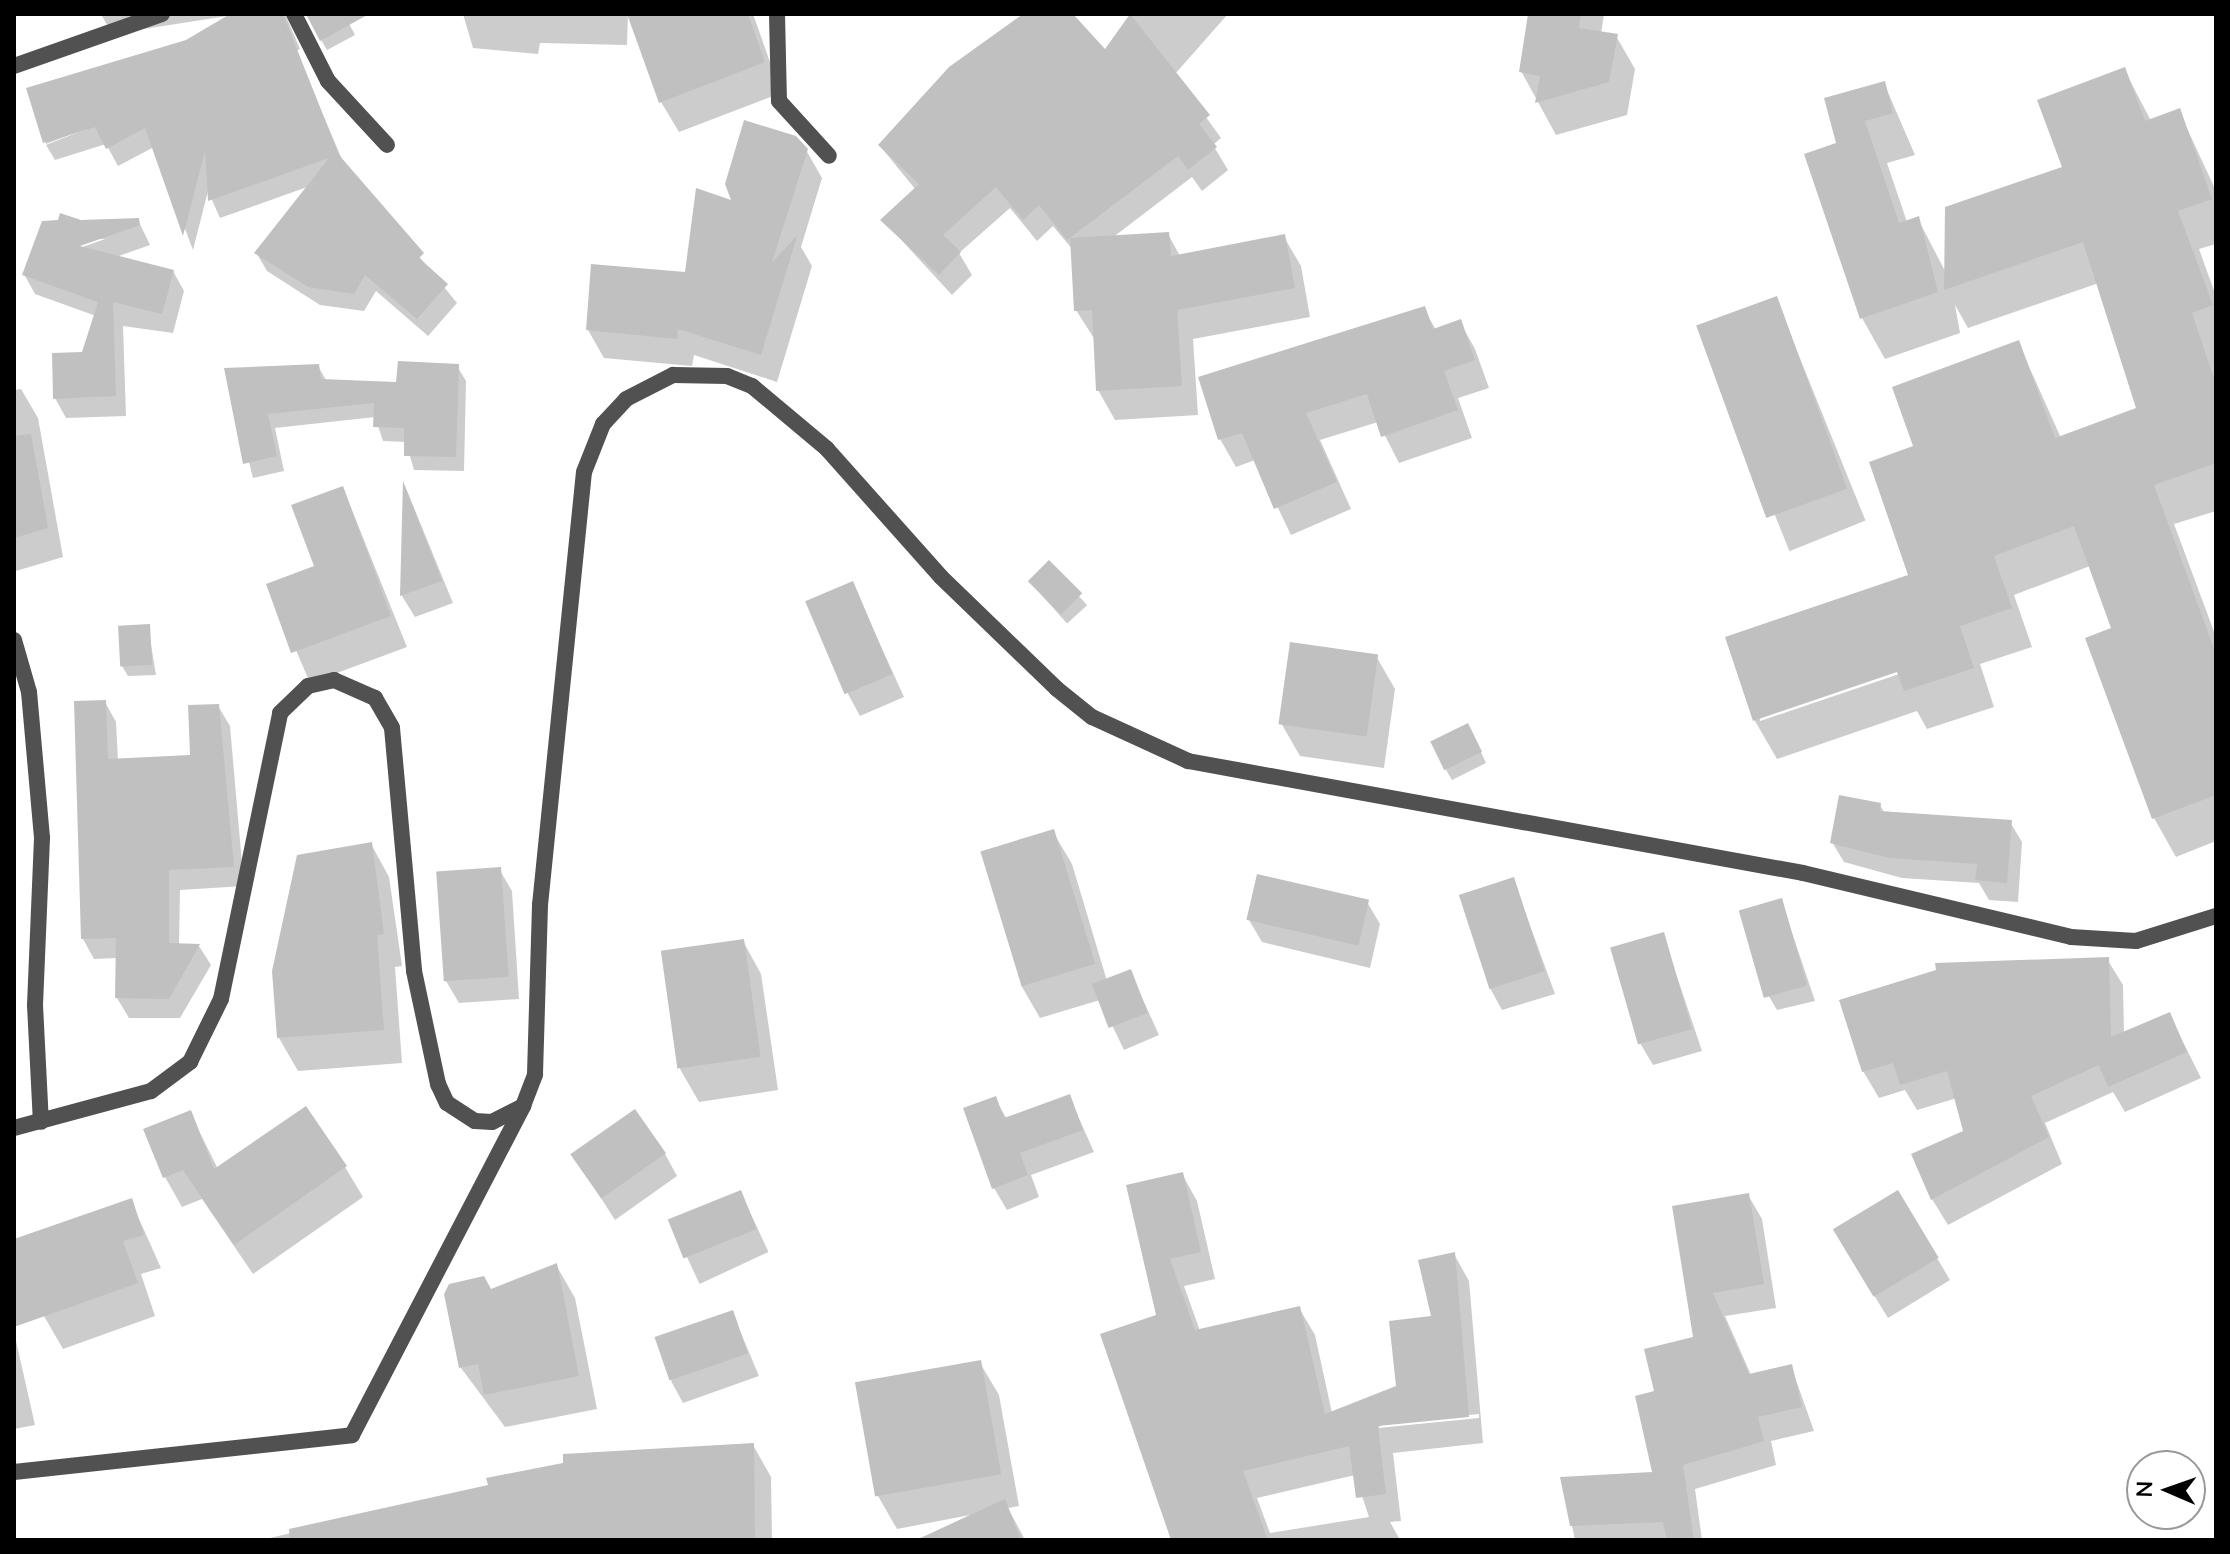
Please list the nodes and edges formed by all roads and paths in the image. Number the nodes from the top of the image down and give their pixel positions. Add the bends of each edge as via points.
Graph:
1 (162, 14) edge
2 (294, 14) edge
3 (777, 14) edge
4 (14, 66) edge
5 (387, 145) dead end
6 (829, 156) dead end
7 (14, 640) edge
8 (2216, 916) edge
9 (523, 1106) junction
10 (41, 1122) junction
11 (14, 1128) edge
12 (14, 1472) edge

1 - 4 street
2 - 5 street via 328,81
3 - 6 street via 779,101
7 - 10 street via 29,692 42,838 35,1005
8 - 9 street via 2136,941 2071,937 1803,873 1188,761 1092,717 1057,689 941,577 827,449 752,386 727,376 673,375 626,399 603,424 584,472 540,905 535,1074
9 - 10 street via 492,1122 475,1121 447,1103 438,1084 410,943 392,728 375,698 334,680 296,693 275,727 211,1031 190,1062 151,1091
9 - 12 street via 352,1435
10 - 11 street

